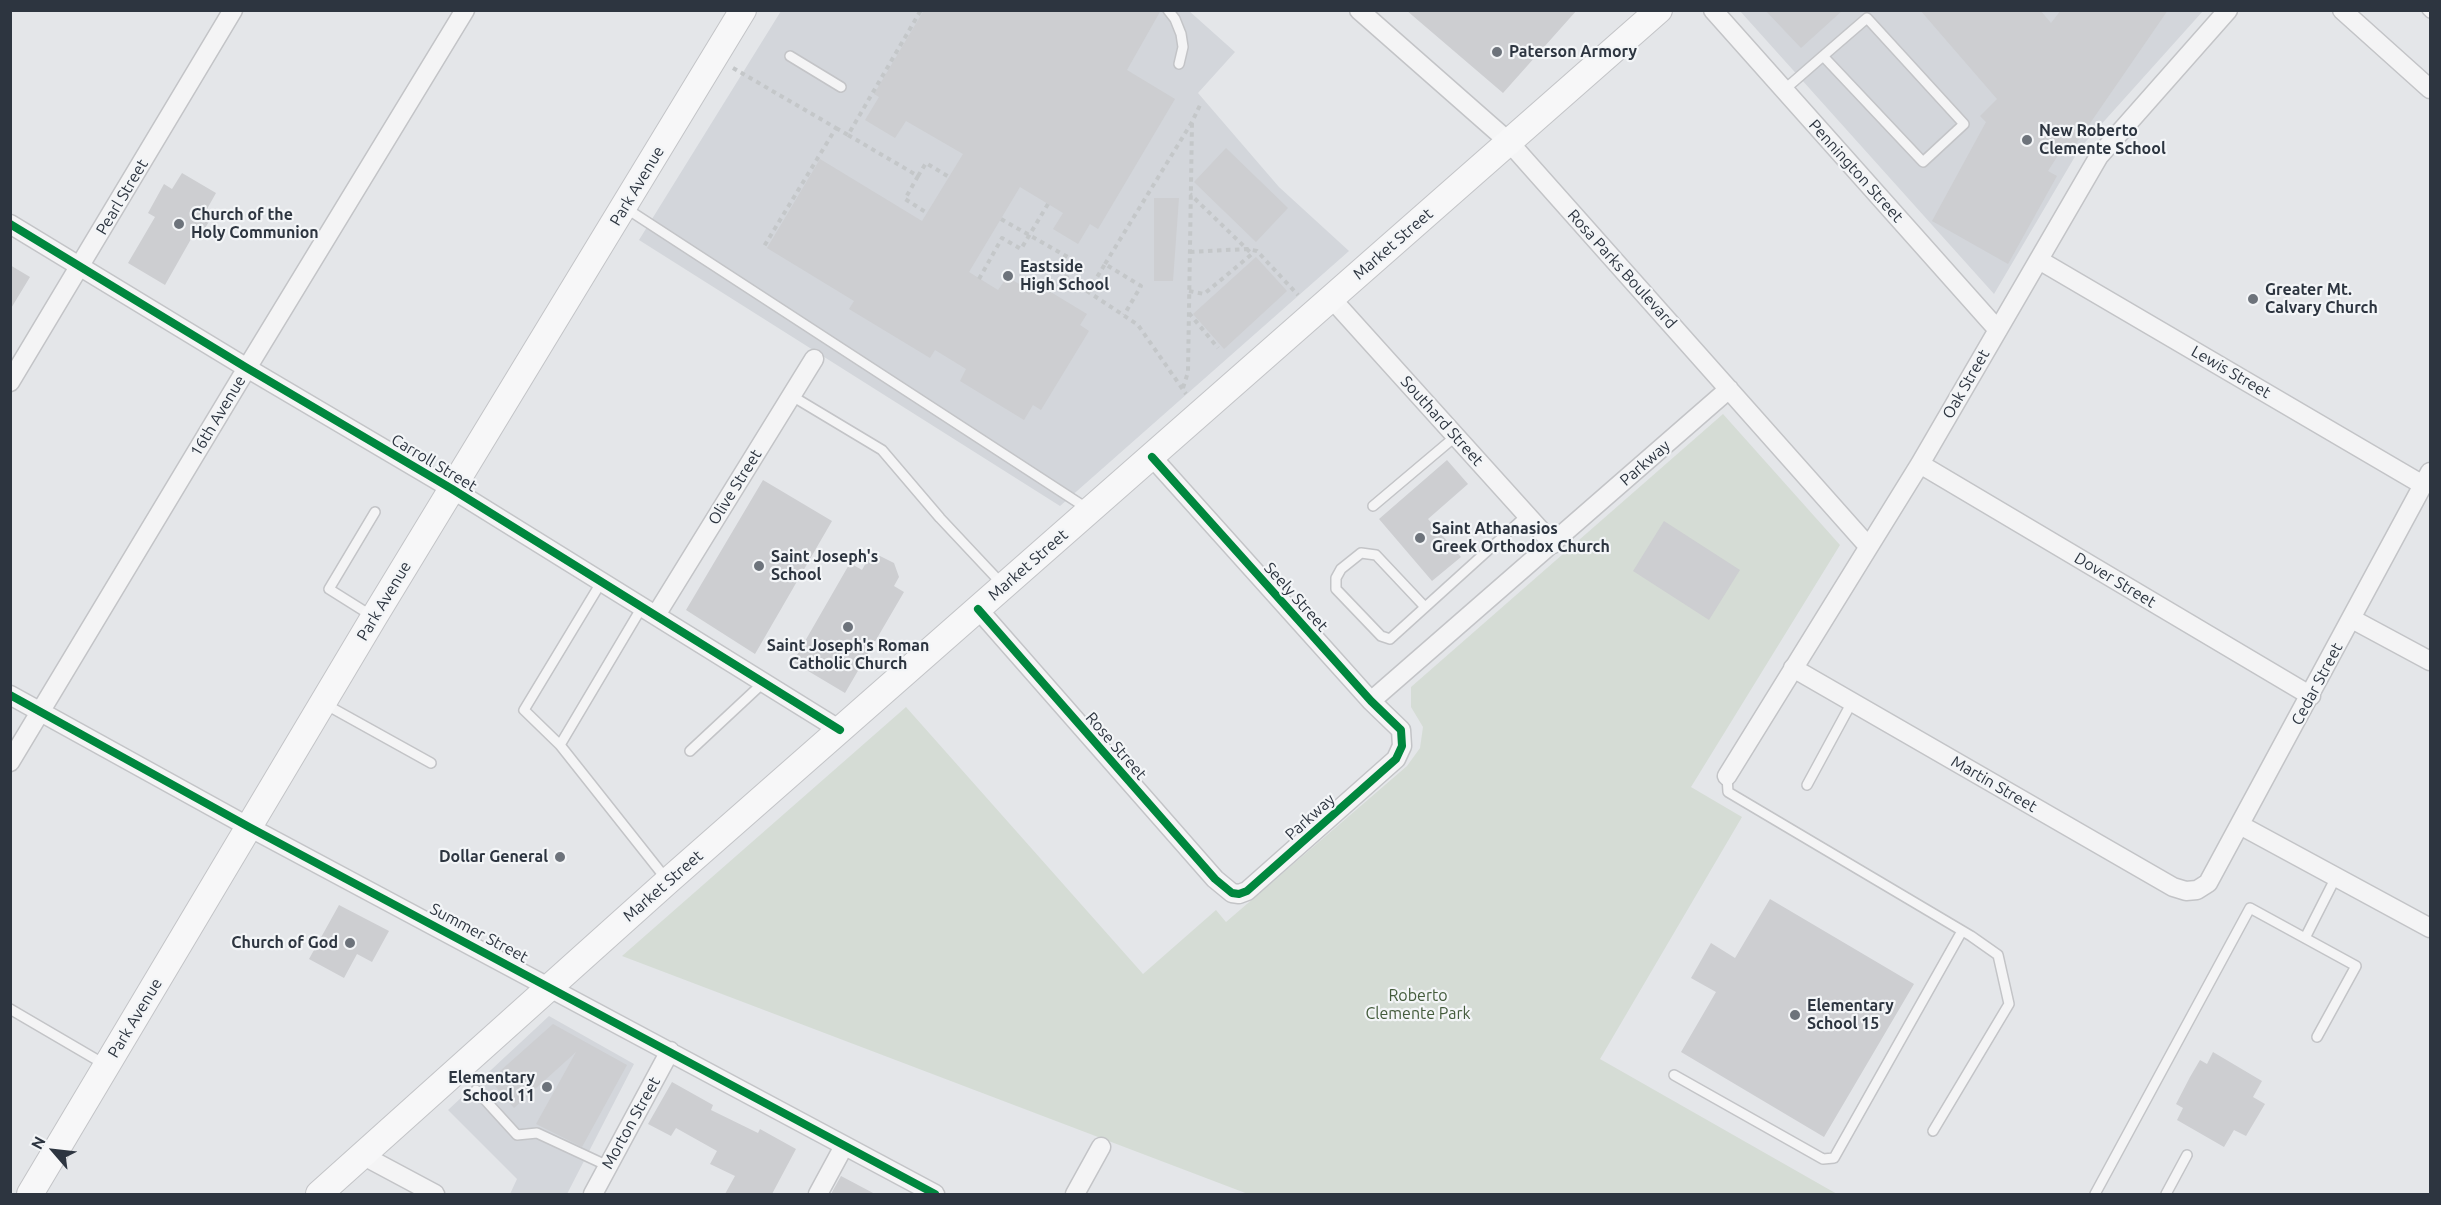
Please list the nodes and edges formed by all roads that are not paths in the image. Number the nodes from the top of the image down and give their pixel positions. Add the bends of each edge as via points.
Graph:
1 (233, 10) edge
2 (465, 10) edge
3 (743, 10) edge
4 (1168, 10) edge
5 (1359, 10) edge
6 (1659, 10) edge
7 (1713, 10) edge
8 (2228, 10) edge
9 (2342, 10) edge
10 (790, 56) dead end
11 (1823, 56) junction
12 (1179, 64) dead end
13 (842, 87) dead end
14 (2430, 89) edge
15 (1784, 90) junction
16 (1509, 142) junction
17 (624, 207) junction
18 (10, 224) edge
19 (2039, 260) junction
20 (80, 267) junction
21 (1331, 298) junction
22 (1998, 330) junction
23 (814, 359) dead end
24 (247, 368) junction
25 (10, 382) edge
26 (1729, 389) junction
27 (792, 396) junction
28 (1456, 436) junction
29 (1152, 457) junction
30 (1920, 464) junction
31 (2427, 478) edge
32 (452, 489) junction
33 (1373, 506) dead end
34 (1090, 510) junction
35 (375, 512) dead end
36 (1527, 515) junction
37 (1553, 544) junction
38 (1868, 546) junction
39 (602, 582) junction
40 (1004, 586) junction
41 (1425, 607) junction
42 (978, 609) junction
43 (649, 611) junction
44 (374, 617) junction
45 (2352, 619) junction
46 (2430, 661) edge
47 (1793, 668) junction
48 (764, 682) junction
49 (10, 695) edge
50 (2311, 696) junction
51 (1371, 701) junction
52 (1852, 702) junction
53 (323, 703) junction
54 (41, 712) junction
55 (840, 730) junction
56 (560, 745) junction
57 (690, 751) dead end
58 (12, 756) edge
59 (1396, 759) joint
60 (431, 764) dead end
61 (1727, 776) joint
62 (1808, 785) dead end
63 (2240, 825) junction
64 (249, 827) junction
65 (2336, 877) junction
66 (668, 881) junction
67 (2197, 890) joint
68 (1239, 894) joint
69 (2430, 928) edge
70 (1962, 931) junction
71 (2305, 938) junction
72 (549, 986) junction
73 (10, 1009) edge
74 (2317, 1037) dead end
75 (670, 1052) junction
76 (106, 1066) junction
77 (1674, 1075) dead end
78 (476, 1090) dead end
79 (1933, 1131) dead end
80 (844, 1146) junction
81 (1101, 1147) dead end
82 (362, 1155) junction
83 (2187, 1155) dead end
84 (608, 1166) junction
85 (30, 1194) edge
86 (319, 1194) edge
87 (435, 1194) edge
88 (593, 1194) edge
89 (818, 1194) edge
90 (935, 1194) edge
91 (1075, 1194) edge
92 (2095, 1194) edge
93 (2166, 1194) edge

1 - 20 street, Pearl Street
2 - 24 street, 16th Avenue
3 - 17 main road, Park Avenue
4 - 12 lane via 1181,34
5 - 16 street, Rosa Parks Boulevard
6 - 16 main road, Market Street
7 - 15 street, Pennington Street
8 - 19 street, Oak Street via 2099,156
9 - 14 street
10 - 13 lane
11 - 11 lane via 1923,162 1964,124 1867,18
11 - 15 lane
15 - 22 street, Pennington Street
16 - 21 main road, Market Street
16 - 26 street, Rosa Parks Boulevard
17 - 32 main road, Park Avenue
17 - 34 lane
18 - 20 street, Carroll Street
19 - 22 street, Oak Street
19 - 31 street, Lewis Street
20 - 24 street, Carroll Street
20 - 25 street, Pearl Street
21 - 28 street, Southard Street
21 - 29 main road, Market Street
22 - 30 street, Oak Street
23 - 27 street, Olive Street
24 - 32 street, Carroll Street
24 - 54 street, 16th Avenue
26 - 37 street, Parkway
26 - 38 street, Rosa Parks Boulevard
27 - 40 lane via 882,450
27 - 43 street, Olive Street
28 - 33 lane
28 - 36 street, Southard Street
29 - 34 main road, Market Street
29 - 51 street, Seely Street
30 - 38 street, Oak Street
30 - 50 street, Dover Street
31 - 45 street, Cedar Street
32 - 39 street, Carroll Street
32 - 44 main road, Park Avenue
34 - 40 main road, Market Street
35 - 44 lane via 328,589
36 - 37 street, Southard Street
36 - 41 lane
37 - 51 street, Parkway
38 - 47 street, Oak Street
39 - 43 street, Carroll Street
39 - 56 lane via 524,710
40 - 42 main road, Market Street
41 - 41 lane via 1390,639 1381,636 1336,589 1336,579 1341,569 1361,553 1376,555
42 - 55 main road, Market Street
42 - 68 street, Rose Street via 1215,879
43 - 48 street, Carroll Street
43 - 56 lane
44 - 53 main road, Park Avenue
45 - 46 street
45 - 50 street, Cedar Street
47 - 52 street, Martin Street
47 - 61 street, Oak Street
48 - 55 street, Carroll Street
48 - 57 lane
49 - 54 street, Summer Street
50 - 63 street, Cedar Street
51 - 59 street, Seely Street via 1401,730 1402,746
52 - 62 lane
52 - 67 street, Martin Street via 2173,886
53 - 60 lane
53 - 64 main road, Park Avenue
54 - 58 street, 16th Avenue
54 - 64 street, Summer Street
55 - 66 main road, Market Street
56 - 66 lane
59 - 68 street, Parkway
61 - 70 lane via 1728,792
63 - 65 street
63 - 67 street, Cedar Street via 2208,883
64 - 72 street, Summer Street
64 - 76 main road, Park Avenue
65 - 69 street
65 - 71 lane
66 - 72 main road, Market Street
70 - 77 lane via 1834,1158 1823,1159
70 - 79 lane via 1998,955 2009,1004
71 - 74 lane via 2356,966
71 - 92 lane via 2250,908
72 - 75 street, Summer Street
72 - 82 main road, Market Street
73 - 76 lane
75 - 80 street, Summer Street
75 - 84 street, Morton Street
76 - 85 main road, Park Avenue
78 - 84 lane via 517,1135 537,1134
80 - 89 street
80 - 90 street, Summer Street
81 - 91 street
82 - 86 main road, Market Street
82 - 87 street
83 - 93 lane
84 - 88 street, Morton Street

